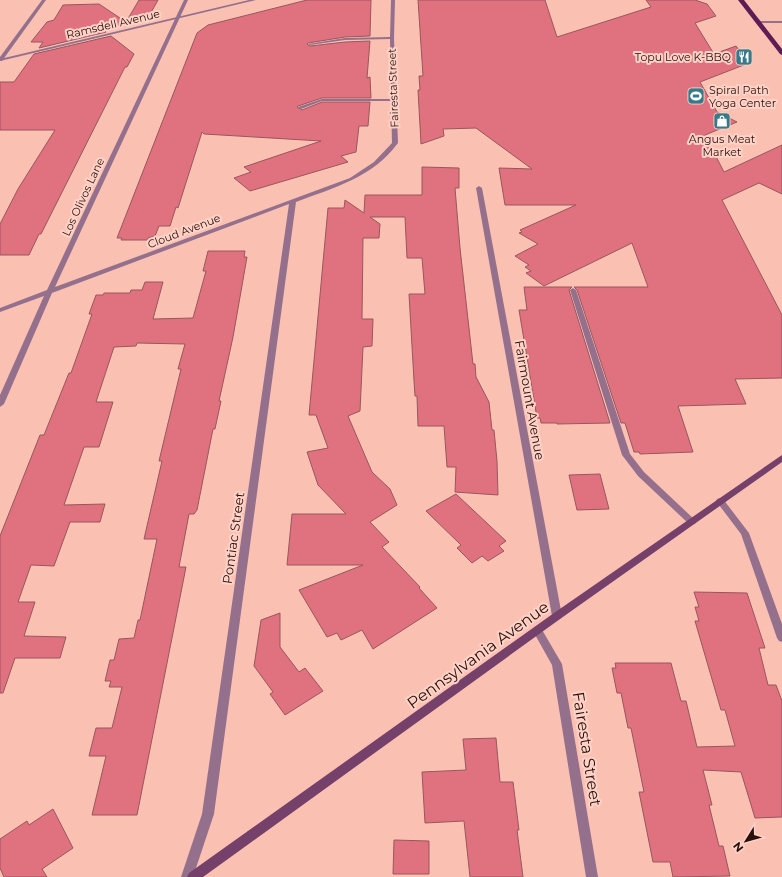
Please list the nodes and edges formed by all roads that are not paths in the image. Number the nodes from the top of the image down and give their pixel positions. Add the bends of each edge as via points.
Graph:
1 (44, 0) edge
2 (186, 0) edge
3 (254, 0) edge
4 (393, 0) edge
5 (741, 0) edge
6 (178, 19) junction
7 (758, 22) junction
8 (782, 22) edge
9 (392, 38) junction
10 (310, 44) dead end
11 (782, 53) edge
12 (0, 60) edge
13 (394, 100) junction
14 (301, 107) dead end
15 (372, 167) joint
16 (479, 188) dead end
17 (293, 200) junction
18 (573, 290) dead end
19 (49, 293) junction
20 (0, 310) edge
21 (0, 404) edge
22 (782, 458) edge
23 (720, 501) junction
24 (692, 522) junction
25 (557, 616) junction
26 (538, 631) junction
27 (782, 638) edge
28 (187, 877) edge
29 (193, 877) edge
30 (592, 877) edge

1 - 12 street
2 - 6 street, Los Olivos Lane
3 - 6 street, Ramsdell Avenue
4 - 9 street, Fairesta Street
5 - 7 main road
6 - 12 street, Ramsdell Avenue
6 - 19 street, Los Olivos Lane
7 - 8 street
7 - 11 main road
9 - 10 street via 345,39
9 - 13 street, Fairesta Street
13 - 14 street via 322,100
13 - 15 street, Fairesta Street via 395,143 385,157
15 - 17 street, Cloud Avenue via 352,179
16 - 25 street, Fairmount Avenue
17 - 19 street, Cloud Avenue
17 - 28 street, Pontiac Street via 208,814
18 - 24 street via 626,455 641,474
19 - 20 street, Cloud Avenue
19 - 21 street, Los Olivos Lane
22 - 23 main road, Pennsylvania Avenue
23 - 24 main road, Pennsylvania Avenue
23 - 27 street via 745,533
24 - 25 main road, Pennsylvania Avenue
25 - 26 main road, Pennsylvania Avenue
26 - 29 main road, Pennsylvania Avenue
26 - 30 street, Fairesta Street via 557,664

